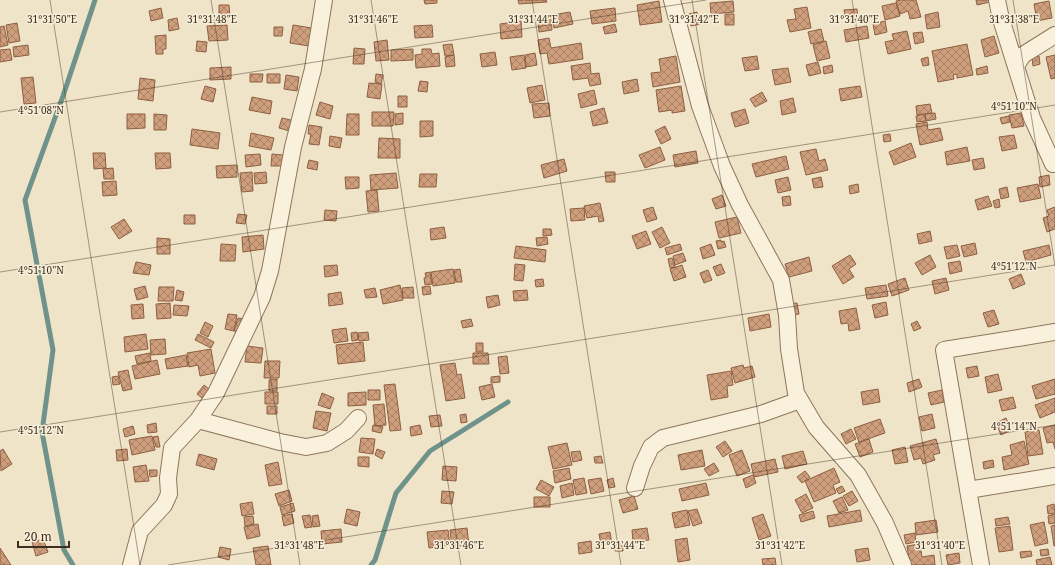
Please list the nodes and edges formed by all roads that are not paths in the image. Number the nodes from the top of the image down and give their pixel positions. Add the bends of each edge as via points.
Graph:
1 (324, 0) edge
2 (672, 0) edge
3 (997, 0) edge
4 (1055, 35) edge
5 (1016, 66) junction
6 (1055, 163) edge
7 (1055, 332) edge
8 (800, 400) junction
9 (358, 418) dead end
10 (198, 420) junction
11 (1055, 476) edge
12 (635, 488) dead end
13 (968, 490) junction
14 (131, 565) edge
15 (903, 565) edge
16 (982, 565) edge

1 - 10 street via 313,69 293,147 270,271 262,297 216,392
2 - 8 street via 700,106 722,166 740,205 782,280 789,349 796,392
3 - 5 street
4 - 5 street via 1023,55
5 - 6 street via 1032,118 1053,164
7 - 13 street via 944,350
8 - 12 street via 761,414 662,438 651,447
8 - 15 street via 816,427 858,475 885,523
9 - 10 street via 346,431 326,443 306,447
10 - 14 street via 172,448 168,478 169,494 164,505 140,531
11 - 13 street
13 - 16 street

